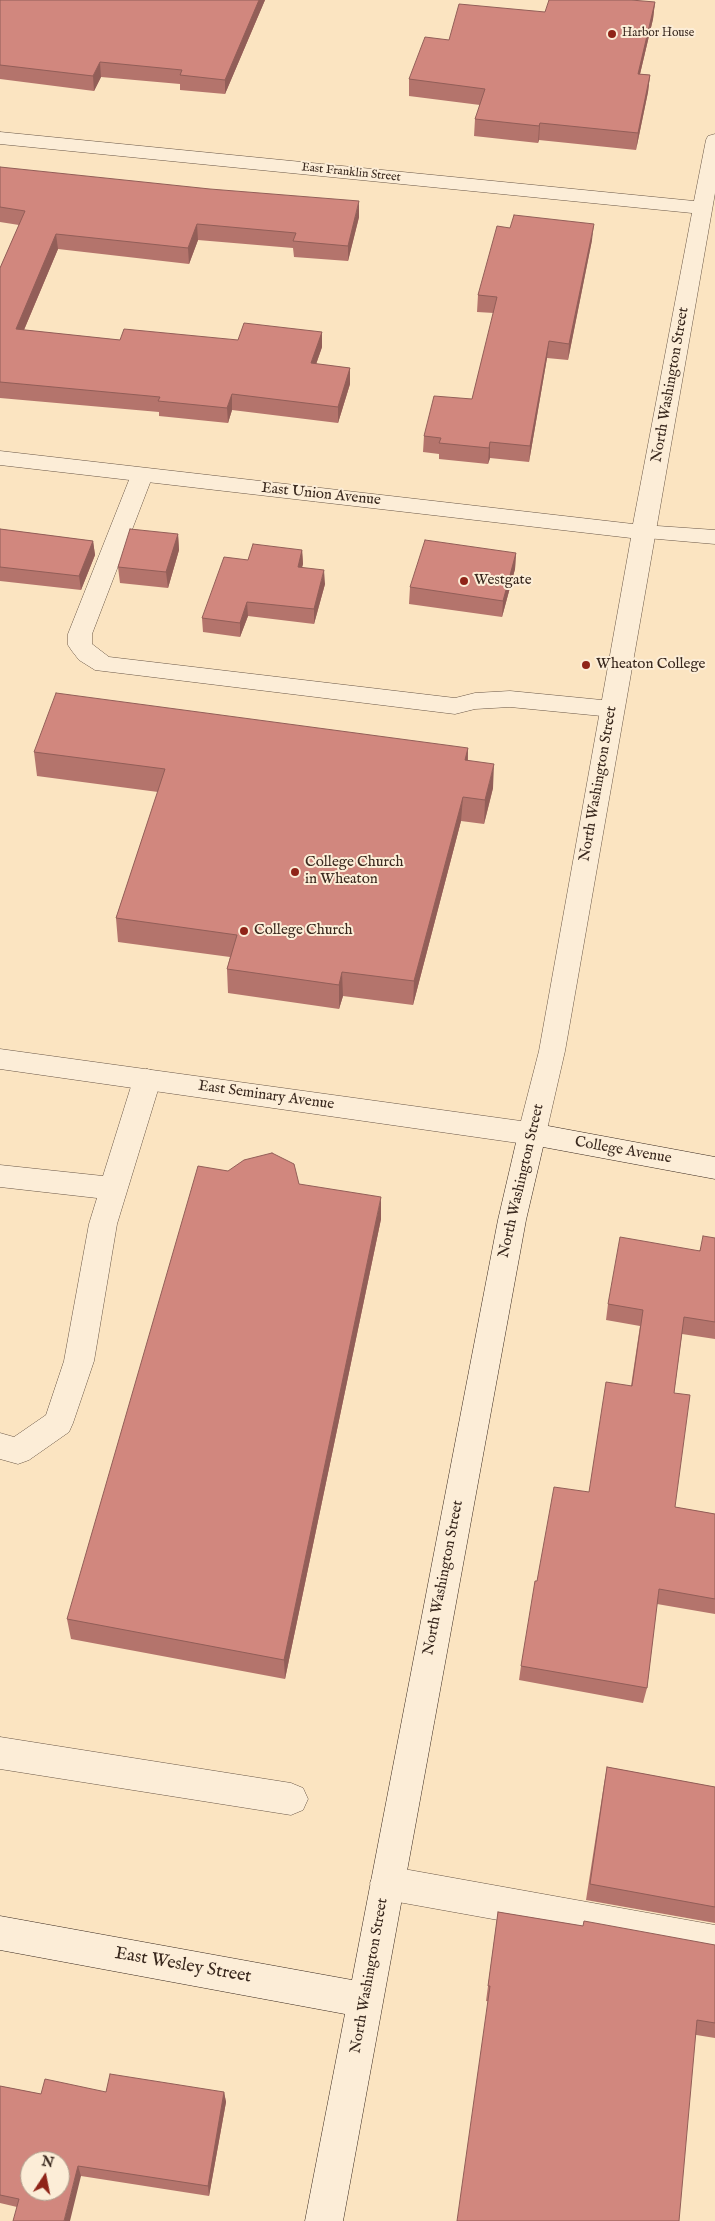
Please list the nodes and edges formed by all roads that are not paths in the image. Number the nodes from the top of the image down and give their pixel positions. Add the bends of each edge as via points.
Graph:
1 (0, 138) edge
2 (715, 140) edge
3 (709, 208) edge
4 (0, 458) edge
5 (142, 475) junction
6 (643, 532) junction
7 (715, 537) edge
8 (612, 708) junction
9 (0, 1059) edge
10 (147, 1080) junction
11 (532, 1134) junction
12 (715, 1168) edge
13 (0, 1176) edge
14 (114, 1189) junction
15 (0, 1446) edge
16 (0, 1753) edge
17 (291, 1799) dead end
18 (387, 1883) junction
19 (0, 1933) edge
20 (715, 1942) edge
21 (365, 2000) junction
22 (324, 2221) edge

1 - 3 street, East Franklin Street
2 - 3 street, North Washington Street
3 - 6 street, North Washington Street
4 - 5 street, East Union Avenue
5 - 6 street, East Union Avenue
5 - 8 street via 80,634 80,645 103,664 455,706 510,699
6 - 7 street, East Union Avenue
6 - 8 street, North Washington Street
8 - 11 street, North Washington Street via 552,1051
9 - 10 street, East Seminary Avenue
10 - 11 street, East Seminary Avenue
10 - 14 street
11 - 12 street, College Avenue
11 - 18 street, North Washington Street via 512,1220
13 - 14 street
14 - 15 street via 103,1224 80,1361 58,1423 18,1451
16 - 17 street
18 - 20 street
18 - 21 street, North Washington Street
19 - 21 street, East Wesley Street
21 - 22 street, North Washington Street

